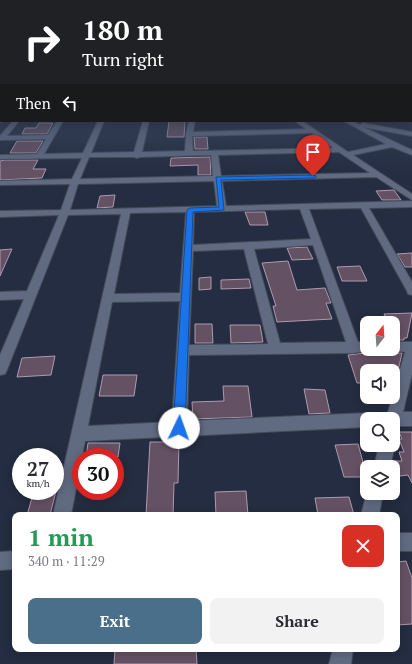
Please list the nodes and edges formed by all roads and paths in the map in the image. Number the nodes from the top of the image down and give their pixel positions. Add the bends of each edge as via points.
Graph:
1 (15, 122) edge
2 (59, 122) edge
3 (101, 122) edge
4 (146, 122) edge
5 (192, 122) edge
6 (299, 122) edge
7 (304, 122) edge
8 (348, 122) edge
9 (311, 131) junction
10 (190, 134) junction
11 (412, 134) edge
12 (49, 137) junction
13 (1, 138) edge
14 (393, 145) junction
15 (340, 150) junction
16 (214, 153) junction
17 (351, 153) junction
18 (412, 153) edge
19 (189, 154) junction
20 (39, 156) junction
21 (86, 156) junction
22 (137, 156) junction
23 (0, 158) edge
24 (377, 175) junction
25 (218, 178) junction
26 (75, 181) junction
27 (0, 183) edge
28 (412, 193) edge
29 (412, 198) edge
30 (412, 204) edge
31 (364, 206) junction
32 (304, 207) junction
33 (222, 209) junction
34 (190, 210) junction
35 (126, 211) junction
36 (65, 212) junction
37 (1, 216) edge
38 (316, 242) junction
39 (248, 246) junction
40 (187, 248) junction
41 (412, 291) edge
42 (31, 295) junction
43 (0, 296) edge
44 (186, 297) junction
45 (108, 298) junction
46 (360, 345) edge
47 (360, 347) edge
48 (400, 347) edge
49 (412, 347) edge
50 (275, 348) junction
51 (184, 350) junction
52 (0, 370) edge
53 (395, 412) edge
54 (412, 419) edge
55 (360, 420) edge
56 (400, 420) edge
57 (179, 428) junction
58 (79, 434) junction
59 (373, 500) edge
60 (63, 512) edge
61 (371, 512) edge
62 (400, 542) edge
63 (412, 542) edge
64 (12, 560) edge
65 (0, 561) edge
66 (342, 652) edge
67 (340, 664) edge

1 - 13 street
2 - 12 street
3 - 21 street
4 - 22 street
5 - 10 street
6 - 9 street
7 - 17 street
8 - 11 street
8 - 14 street
9 - 10 street
9 - 15 street
10 - 19 street
12 - 13 street
12 - 20 street
14 - 17 street
14 - 18 street
15 - 16 street
15 - 24 street
16 - 19 street
16 - 25 street
17 - 28 street
19 - 22 street
20 - 21 street
20 - 23 street
21 - 22 street
21 - 26 street
24 - 25 street
24 - 29 street
25 - 26 street
25 - 33 street
26 - 27 street
26 - 36 street
30 - 31 street
31 - 32 street
31 - 41 street
32 - 33 street
32 - 38 street
33 - 34 street
34 - 35 street
34 - 40 street
35 - 36 street
35 - 45 street
36 - 37 street
36 - 42 street
38 - 39 street
38 - 46 street
39 - 40 street
39 - 50 street
40 - 44 street
42 - 43 street
42 - 52 street
44 - 45 street
44 - 51 street
45 - 58 street
47 - 50 street
48 - 49 street
49 - 53 street
50 - 51 street
51 - 57 street
54 - 56 street
55 - 57 street
57 - 58 street
58 - 60 street
59 - 61 street
62 - 63 street
64 - 65 street
66 - 67 street

